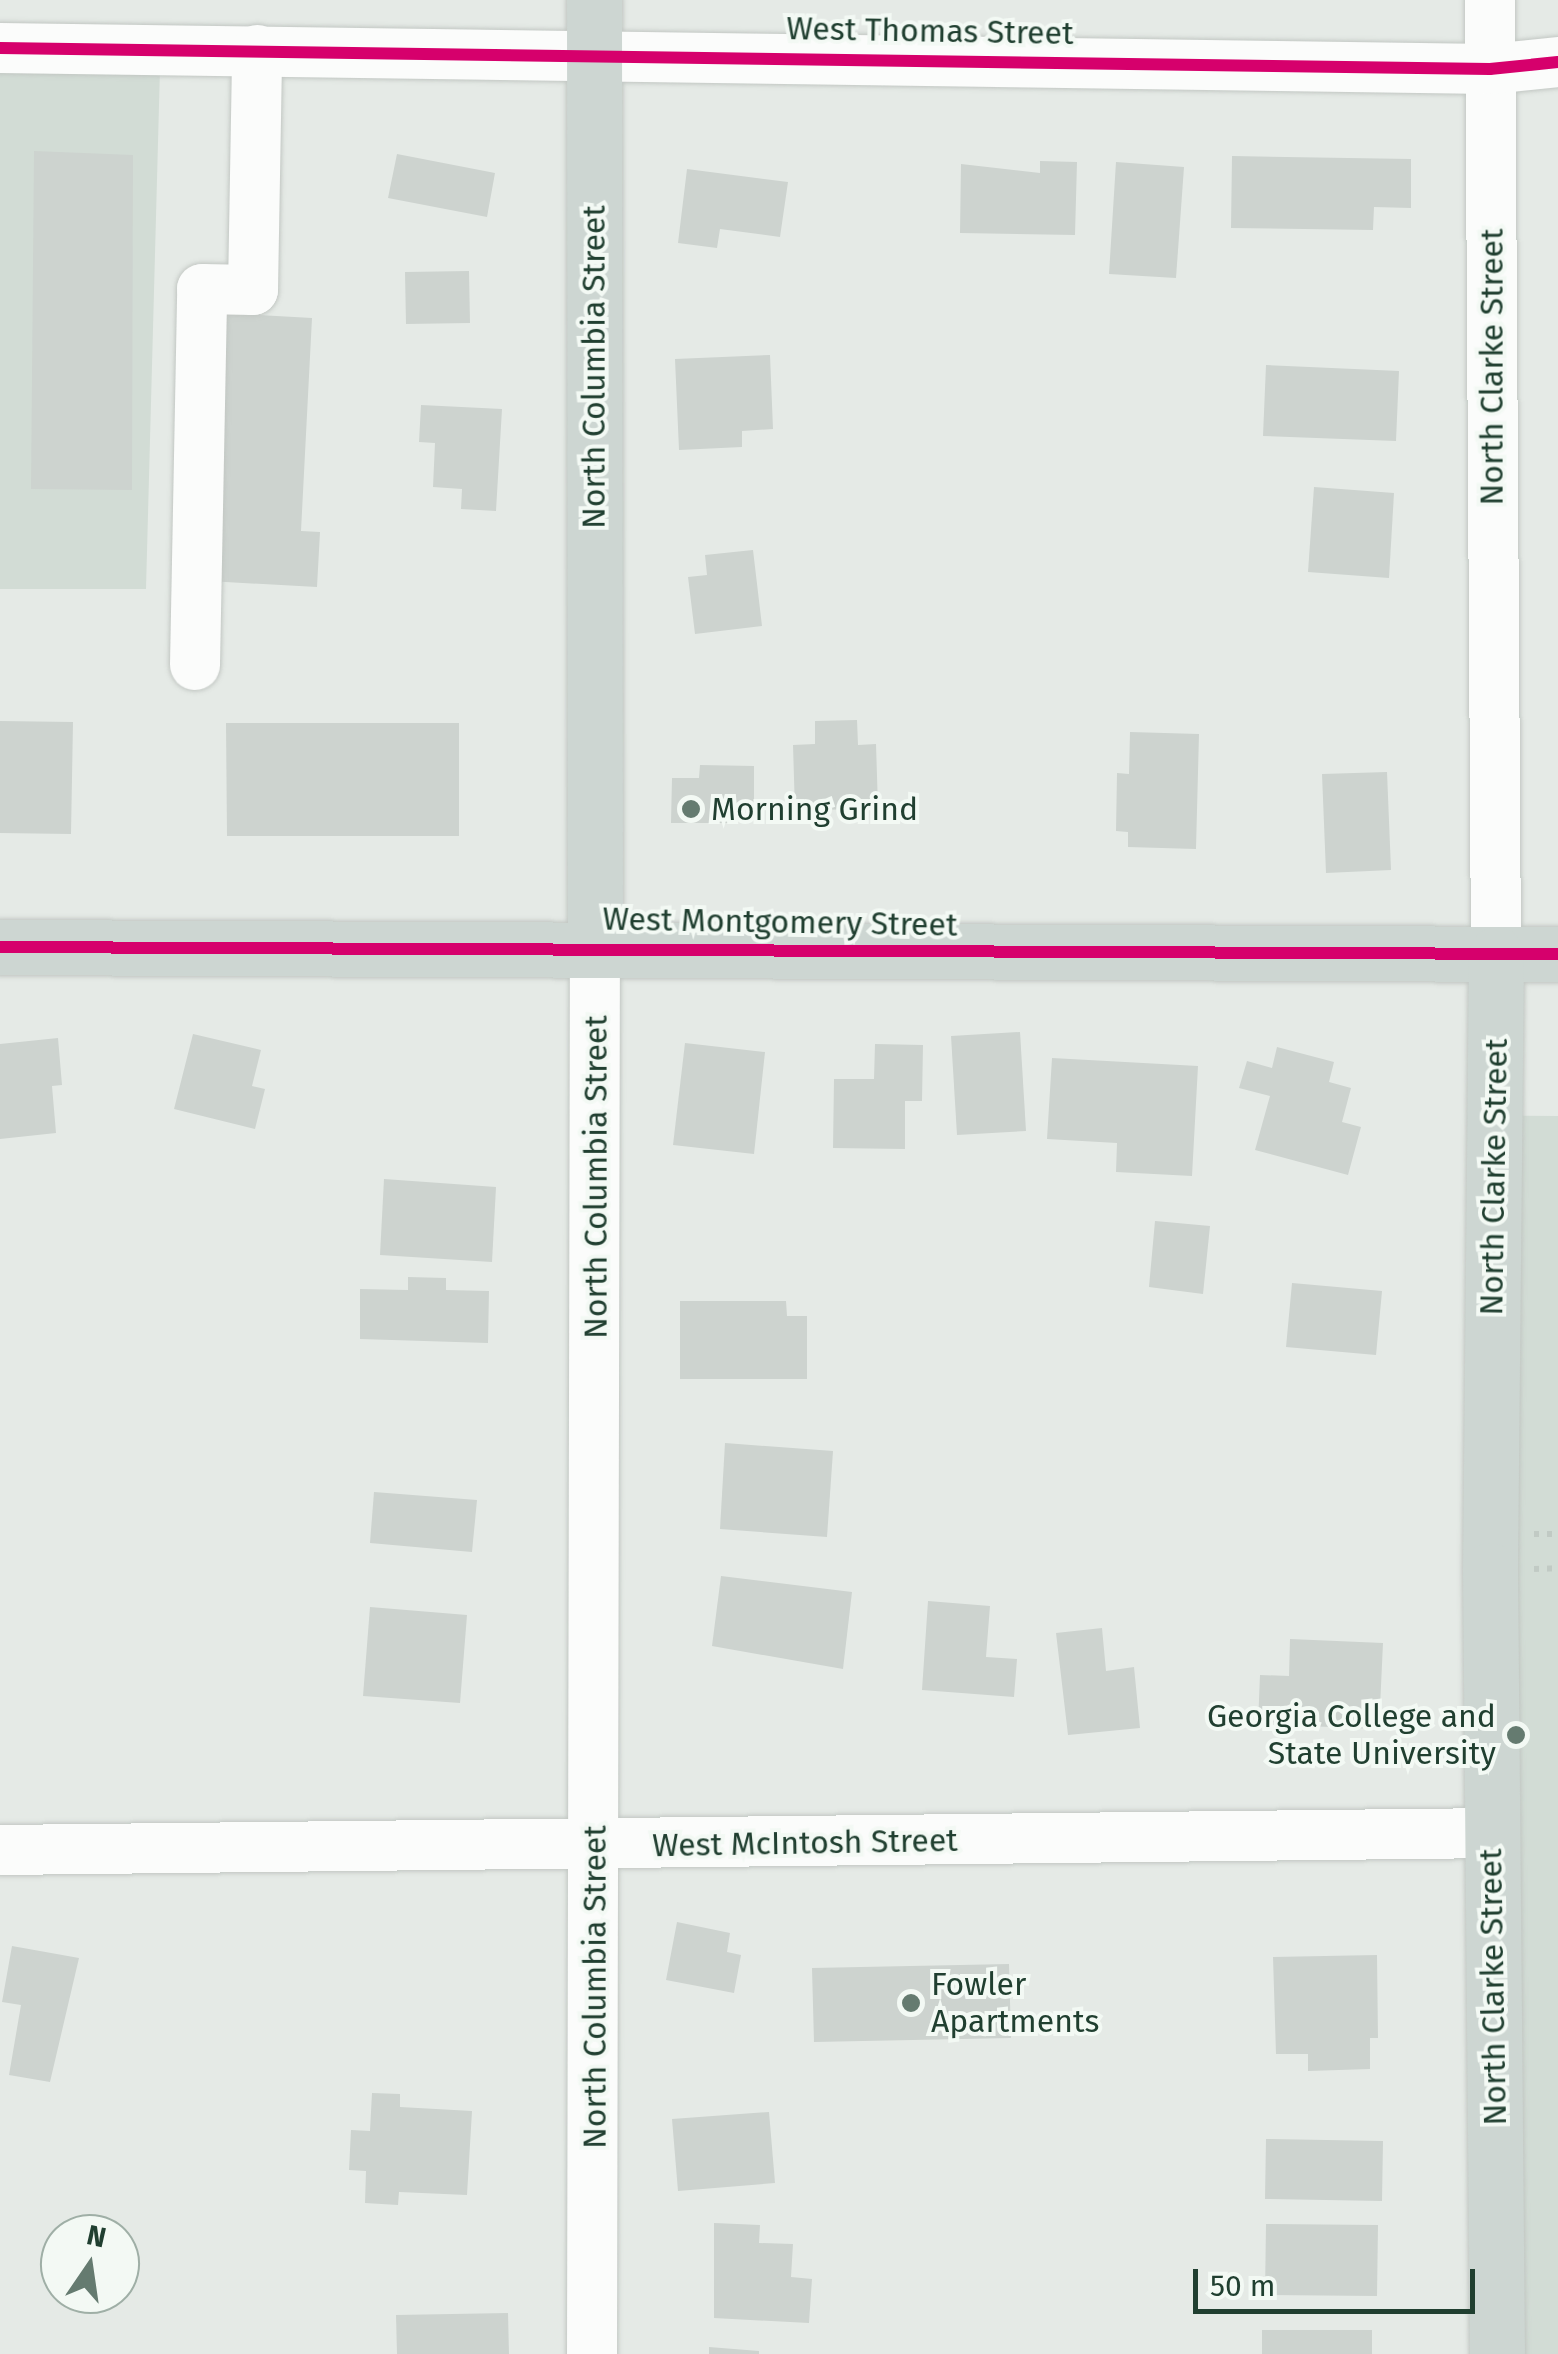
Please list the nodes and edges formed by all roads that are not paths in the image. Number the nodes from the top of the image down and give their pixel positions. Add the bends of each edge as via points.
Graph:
1 (1490, 0) edge
2 (594, 26) edge
3 (0, 48) edge
4 (257, 50) junction
5 (1558, 62) edge
6 (1490, 69) junction
7 (194, 665) dead end
8 (0, 946) edge
9 (595, 946) junction
10 (1496, 954) junction
11 (1558, 954) edge
12 (1491, 1832) junction
13 (596, 1847) junction
14 (0, 1850) edge
15 (592, 2354) edge
16 (1498, 2354) edge

1 - 6 street, North Clarke Street
2 - 4 street, West Thomas Street
2 - 6 street, West Thomas Street
2 - 9 main road, North Columbia Street
3 - 4 street, West Thomas Street
4 - 7 street via 253,290 202,289
5 - 6 street, West Thomas Street
6 - 10 street, North Clarke Street
8 - 9 main road, West Montgomery Street
9 - 10 main road, West Montgomery Street
9 - 13 street, North Columbia Street
10 - 11 main road, West Montgomery Street
10 - 12 main road, North Clarke Street
12 - 13 street, West McIntosh Street
12 - 16 main road, North Clarke Street
13 - 14 street, West McIntosh Street
13 - 15 street, North Columbia Street

